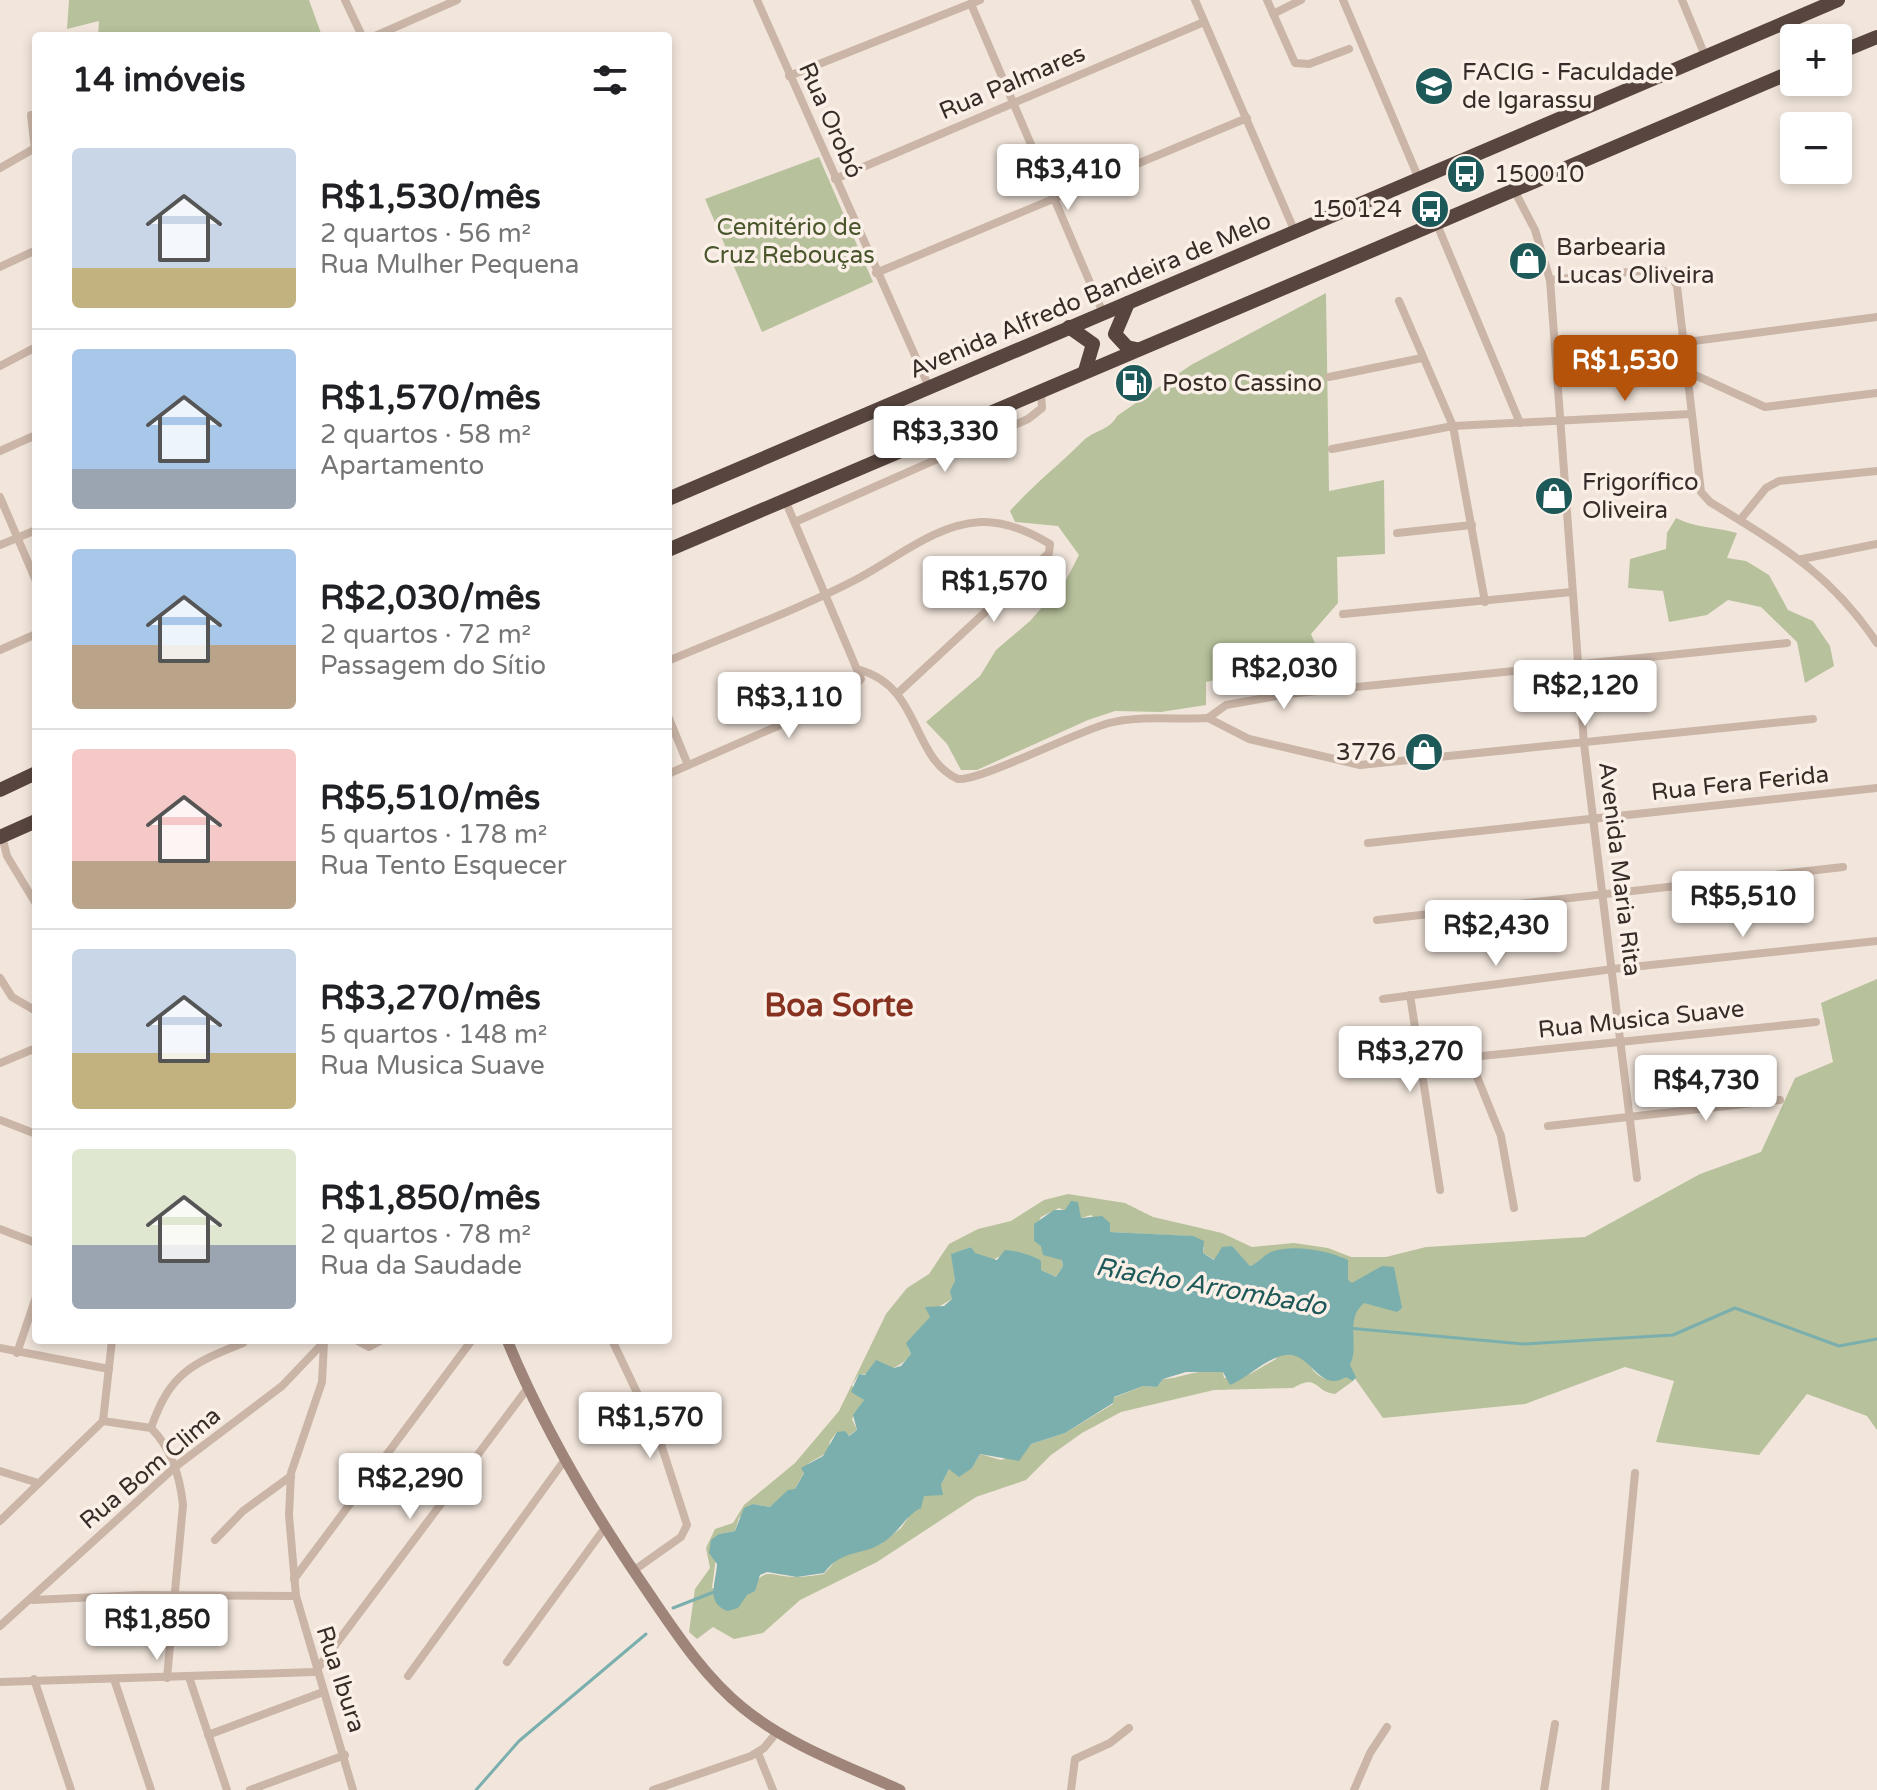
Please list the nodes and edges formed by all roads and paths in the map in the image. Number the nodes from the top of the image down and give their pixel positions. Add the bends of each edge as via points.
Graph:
1 (345, 0) edge
2 (457, 0) edge
3 (757, 0) edge
4 (1195, 0) edge
5 (1267, 0) edge
6 (1301, 0) edge
7 (1343, 0) edge
8 (1682, 0) edge
9 (1838, 0) edge
10 (975, 2) edge
11 (1273, 14) junction
12 (1204, 22) junction
13 (360, 32) edge
14 (384, 32) edge
15 (1877, 37) edge
16 (1852, 47) edge
17 (1349, 49) dead end
18 (1706, 58) junction
19 (789, 76) junction
20 (1780, 77) edge
21 (1013, 104) junction
22 (31, 115) dead end
23 (1247, 118) junction
24 (32, 124) edge
25 (32, 151) edge
26 (0, 168) edge
27 (835, 179) junction
28 (1419, 179) junction
29 (1514, 189) junction
30 (1054, 201) junction
31 (1436, 222) junction
32 (1295, 233) junction
33 (32, 252) edge
34 (0, 267) edge
35 (876, 273) junction
36 (1550, 280) junction
37 (1399, 301) dead end
38 (1128, 303) junction
39 (1103, 313) junction
40 (1877, 317) edge
41 (1069, 327) junction
42 (1682, 341) junction
43 (32, 349) edge
44 (1136, 349) junction
45 (1422, 358) junction
46 (1557, 359) junction
47 (0, 366) edge
48 (1085, 371) junction
49 (1686, 371) junction
50 (1329, 377) dead end
51 (929, 387) junction
52 (1040, 390) junction
53 (1877, 393) edge
54 (1691, 414) junction
55 (1520, 423) junction
56 (1562, 424) junction
57 (1453, 426) junction
58 (32, 437) edge
59 (1332, 449) dead end
60 (0, 451) edge
61 (1877, 471) edge
62 (0, 497) edge
63 (672, 497) edge
64 (785, 499) junction
65 (1740, 520) junction
66 (795, 522) junction
67 (1472, 525) junction
68 (32, 532) edge
69 (1397, 533) dead end
70 (18, 537) junction
71 (1877, 544) edge
72 (0, 545) edge
73 (672, 548) edge
74 (1802, 559) junction
75 (32, 571) edge
76 (1572, 592) junction
77 (826, 593) junction
78 (1485, 602) junction
79 (1343, 614) dead end
80 (32, 636) edge
81 (1787, 643) dead end
82 (1877, 643) edge
83 (0, 650) edge
84 (672, 659) edge
85 (1577, 664) junction
86 (860, 670) junction
87 (898, 693) junction
88 (1208, 718) junction
89 (1813, 719) dead end
90 (672, 726) edge
91 (1584, 744) junction
92 (688, 765) junction
93 (672, 772) edge
94 (32, 775) edge
95 (1877, 788) edge
96 (0, 790) edge
97 (1593, 819) junction
98 (32, 823) edge
99 (1, 837) edge
100 (1368, 843) dead end
101 (1843, 867) dead end
102 (1604, 893) junction
103 (32, 897) edge
104 (1377, 920) dead end
105 (1877, 941) edge
106 (1613, 969) junction
107 (0, 978) edge
108 (1410, 995) junction
109 (1383, 999) dead end
110 (32, 1009) edge
111 (1816, 1022) dead end
112 (1620, 1041) junction
113 (32, 1050) edge
114 (1469, 1057) junction
115 (1422, 1062) junction
116 (0, 1063) edge
117 (1780, 1100) dead end
118 (1629, 1115) junction
119 (0, 1120) edge
120 (1548, 1126) dead end
121 (32, 1132) edge
122 (1637, 1178) dead end
123 (1440, 1190) dead end
124 (1514, 1208) dead end
125 (0, 1229) edge
126 (32, 1241) edge
127 (32, 1309) edge
128 (112, 1344) edge
129 (241, 1344) edge
130 (322, 1344) edge
131 (325, 1344) edge
132 (469, 1344) edge
133 (509, 1344) edge
134 (614, 1344) edge
135 (0, 1348) edge
136 (17, 1353) junction
137 (109, 1369) junction
138 (527, 1389) junction
139 (103, 1421) junction
140 (151, 1428) junction
141 (564, 1461) junction
142 (175, 1467) junction
143 (0, 1471) edge
144 (1635, 1473) dead end
145 (291, 1476) junction
146 (38, 1483) junction
147 (0, 1521) edge
148 (604, 1529) junction
149 (215, 1540) dead end
150 (633, 1571) junction
151 (294, 1580) junction
152 (296, 1596) junction
153 (173, 1597) junction
154 (32, 1600) junction
155 (0, 1626) edge
156 (507, 1662) dead end
157 (315, 1672) junction
158 (408, 1676) dead end
159 (189, 1677) junction
160 (167, 1678) junction
161 (34, 1679) junction
162 (114, 1679) junction
163 (0, 1682) edge
164 (323, 1692) junction
165 (1555, 1724) dead end
166 (1387, 1727) dead end
167 (1129, 1728) dead end
168 (777, 1732) junction
169 (208, 1735) junction
170 (758, 1753) junction
171 (345, 1755) junction
172 (71, 1790) edge
173 (151, 1790) edge
174 (227, 1790) edge
175 (250, 1790) edge
176 (353, 1790) edge
177 (653, 1790) edge
178 (773, 1790) edge
179 (900, 1790) edge
180 (1071, 1790) edge
181 (1354, 1790) edge
182 (1544, 1790) edge
183 (1605, 1790) edge

1 - 13 street
2 - 14 street
3 - 19 street, Rua Orobó
4 - 12 street
5 - 11 street
6 - 11 street
7 - 28 street
8 - 18 street
9 - 18 highway, Avenida Alfredo Bandeira de Melo
10 - 19 street
10 - 21 street
11 - 17 street via 1295,63 1309,64
12 - 21 street, Rua Palmares
12 - 23 street
15 - 16 highway
18 - 28 highway, Avenida Alfredo Bandeira de Melo
19 - 27 street, Rua Orobó
20 - 29 highway
21 - 27 street, Rua Palmares
21 - 30 street
22 - 24 street
23 - 30 street
23 - 32 street
25 - 26 street
27 - 35 street, Rua Orobó
28 - 32 highway, Avenida Alfredo Bandeira de Melo
29 - 31 highway
29 - 36 street, Avenida Maria Rita via 1543,250
30 - 35 street
30 - 39 street
31 - 44 highway
31 - 55 street
32 - 38 highway, Avenida Alfredo Bandeira de Melo
33 - 34 street
35 - 51 street, Rua Orobó
36 - 42 street via 1665,270 1677,286
36 - 46 street, Avenida Maria Rita
37 - 45 street
38 - 39 highway, Avenida Alfredo Bandeira de Melo
38 - 44 highway via 1115,334
39 - 41 highway, Avenida Alfredo Bandeira de Melo
40 - 42 street
41 - 48 highway via 1093,344
41 - 51 highway, Avenida Alfredo Bandeira de Melo
42 - 46 street
42 - 49 street
43 - 47 street
44 - 48 highway
45 - 50 street
45 - 57 street
46 - 56 street, Avenida Maria Rita
48 - 52 highway
49 - 53 street via 1765,407
49 - 54 street
51 - 63 highway, Avenida Alfredo Bandeira de Melo
52 - 64 highway
52 - 66 street via 1042,408 1028,419
54 - 56 street
54 - 65 street via 1701,492
55 - 56 street
55 - 57 street
56 - 76 street, Avenida Maria Rita
57 - 59 street
57 - 67 street
58 - 60 street
61 - 65 street via 1779,481 1766,488
62 - 70 street
64 - 66 street
64 - 73 highway
65 - 74 street
66 - 77 street
67 - 69 street
67 - 78 street
68 - 70 street
70 - 72 street
70 - 75 street
71 - 74 street
74 - 82 street via 1852,606
76 - 78 street
76 - 85 street, Avenida Maria Rita
77 - 84 street
77 - 86 street
77 - 87 street via 957,527 1003,524 1050,544 1049,553
78 - 79 street
80 - 83 street
81 - 85 street
85 - 88 street via 1288,694 1240,702
85 - 91 street, Avenida Maria Rita
86 - 87 street via 880,675
86 - 92 street via 858,684 844,697
87 - 88 street via 941,767 964,779 1109,723
88 - 91 street via 1249,739 1360,765
89 - 91 street
90 - 92 street
91 - 97 street, Avenida Maria Rita
92 - 93 street
94 - 96 highway
95 - 97 street, Rua Fera Ferida
97 - 100 street, Rua Fera Ferida
97 - 102 street, Avenida Maria Rita
98 - 99 highway
99 - 103 street
101 - 102 street
102 - 104 street
102 - 106 street, Avenida Maria Rita
105 - 106 street
106 - 108 street
106 - 112 street, Avenida Maria Rita
107 - 110 street via 12,997
108 - 109 street
108 - 115 street
111 - 112 street, Rua Musica Suave
112 - 114 street, Rua Musica Suave
112 - 118 street, Avenida Maria Rita
113 - 116 street
114 - 115 street, Rua Musica Suave
114 - 124 street via 1501,1136
115 - 123 street
117 - 118 street
118 - 120 street
118 - 122 street, Avenida Maria Rita
119 - 121 street
125 - 126 street
127 - 136 street
128 - 137 street
129 - 140 street via 172,1382
130 - 142 street, Rua Bom Clima via 282,1386
131 - 145 street, Rua Ibura via 322,1382
132 - 151 street
133 - 138 main road
134 - 150 street via 660,1441 687,1525 681,1537
135 - 136 street
136 - 137 street
137 - 139 street
138 - 141 main road
138 - 157 street
139 - 140 street
139 - 146 street
140 - 142 street
141 - 148 main road
141 - 158 street
142 - 153 street via 183,1505
142 - 154 street, Rua Bom Clima
143 - 146 street
144 - 183 street
145 - 149 street via 243,1511
145 - 151 street, Rua Ibura
146 - 147 street
148 - 150 main road
148 - 156 street
150 - 168 main road via 712,1679
151 - 152 street, Rua Ibura
152 - 153 street
152 - 157 street, Rua Ibura
153 - 154 street
153 - 160 street
154 - 155 street, Rua Bom Clima
157 - 159 street
157 - 164 street, Rua Ibura
159 - 160 street
159 - 169 street
160 - 162 street
161 - 162 street
161 - 163 street
161 - 172 street
162 - 173 street
164 - 169 street
164 - 171 street, Rua Ibura
165 - 182 street
166 - 181 street
167 - 180 street via 1110,1743 1077,1756
168 - 170 street
168 - 179 main road
169 - 174 street
170 - 177 street
170 - 178 street
171 - 175 street
171 - 176 street, Rua Ibura

